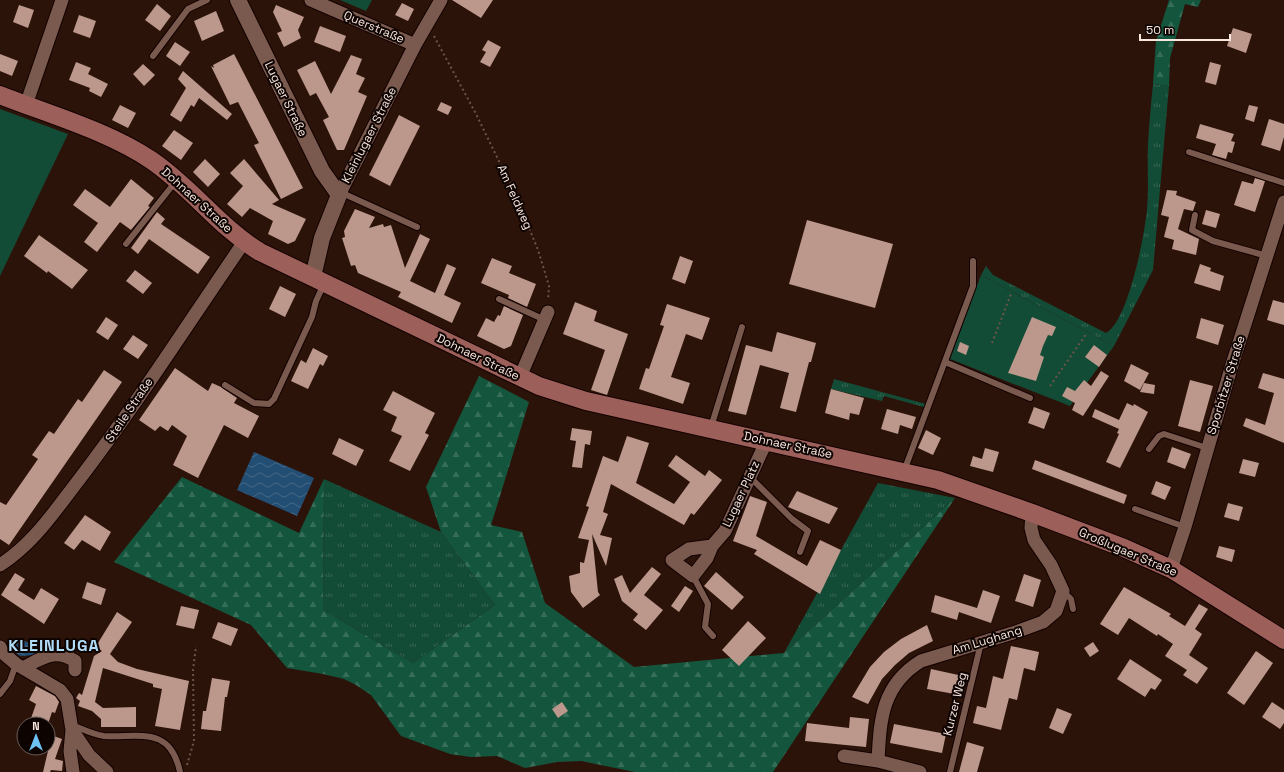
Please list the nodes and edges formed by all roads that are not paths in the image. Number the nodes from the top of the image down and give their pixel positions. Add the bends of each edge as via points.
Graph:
1 (62, 0) edge
2 (207, 0) edge
3 (238, 0) edge
4 (311, 0) edge
5 (441, 0) edge
6 (415, 45) junction
7 (153, 56) dead end
8 (0, 95) edge
9 (26, 105) junction
10 (1189, 152) dead end
11 (177, 180) junction
12 (1284, 183) edge
13 (339, 194) junction
14 (1284, 202) edge
15 (1195, 215) dead end
16 (417, 227) dead end
17 (244, 242) junction
18 (126, 244) dead end
19 (1267, 256) junction
20 (973, 261) dead end
21 (319, 280) junction
22 (499, 299) dead end
23 (547, 316) joint
24 (742, 327) dead end
25 (945, 362) junction
26 (520, 377) junction
27 (225, 385) dead end
28 (1030, 398) dead end
29 (711, 428) junction
30 (767, 440) junction
31 (1207, 448) junction
32 (1149, 449) dead end
33 (904, 471) junction
34 (749, 476) junction
35 (1005, 503) joint
36 (1135, 509) dead end
37 (1032, 513) junction
38 (1186, 527) junction
39 (712, 546) junction
40 (800, 552) dead end
41 (0, 565) edge
42 (1171, 569) junction
43 (693, 576) junction
44 (1063, 591) junction
45 (1073, 609) dead end
46 (713, 636) dead end
47 (1284, 640) edge
48 (981, 642) junction
49 (0, 647) edge
50 (20, 666) junction
51 (75, 670) dead end
52 (0, 694) edge
53 (72, 727) junction
54 (844, 756) dead end
55 (878, 761) junction
56 (74, 772) edge
57 (106, 772) edge
58 (180, 772) edge
59 (920, 772) edge
60 (950, 772) edge

1 - 9 street
2 - 7 lane via 188,9
3 - 13 street, Lugaer Straße via 322,171
4 - 6 street, Querstraße
5 - 6 street, Kleinlugaer Straße
6 - 13 street, Kleinlugaer Straße
8 - 9 main road, Dohnaer Straße
9 - 11 main road, Dohnaer Straße via 127,146 150,159
10 - 12 lane
11 - 17 main road, Dohnaer Straße
11 - 18 lane
13 - 16 lane
13 - 21 street, Kleinlugaer Straße via 322,238
14 - 19 street, Sporbitzer Straße
15 - 19 lane via 1192,230 1213,241
17 - 21 main road, Dohnaer Straße
17 - 41 street, Steile Straße via 99,454 37,534 15,556
19 - 31 street, Sporbitzer Straße
20 - 25 lane via 973,286
21 - 26 main road, Dohnaer Straße
21 - 27 lane via 304,336 274,399 269,404 254,403
22 - 23 lane
23 - 26 street
24 - 29 lane
25 - 28 lane
25 - 33 lane
26 - 29 main road, Dohnaer Straße via 557,393
29 - 30 main road, Dohnaer Straße
30 - 33 main road, Dohnaer Straße
30 - 34 street, Lugaer Platz
31 - 32 lane via 1164,434 1158,436
31 - 38 street, Sporbitzer Straße
33 - 35 main road, Dohnaer Straße
34 - 39 street, Lugaer Platz via 725,531
34 - 40 lane via 808,531
35 - 37 main road, Großlugaer Straße
36 - 38 lane
37 - 42 main road, Großlugaer Straße
37 - 44 street via 1031,528 1034,540 1051,565
38 - 42 street, Sporbitzer Straße
39 - 43 street, Lugaer Platz via 707,558
39 - 43 street via 689,549 672,560
42 - 47 main road, Großlugaer Straße
43 - 46 lane via 708,604 705,627
44 - 45 lane via 1071,599
44 - 48 street, Am Lughang via 1056,611 1044,622
48 - 55 street, Am Lughang via 921,661 909,668 892,687 885,702
48 - 60 lane, Kurzer Weg
49 - 50 street via 3,653
50 - 51 street via 48,654 66,656 75,661
50 - 52 lane
50 - 53 street via 60,690 67,699
53 - 56 street via 70,751
53 - 57 street via 89,755
53 - 58 lane via 103,736 149,735 170,747
54 - 55 street
55 - 59 street

